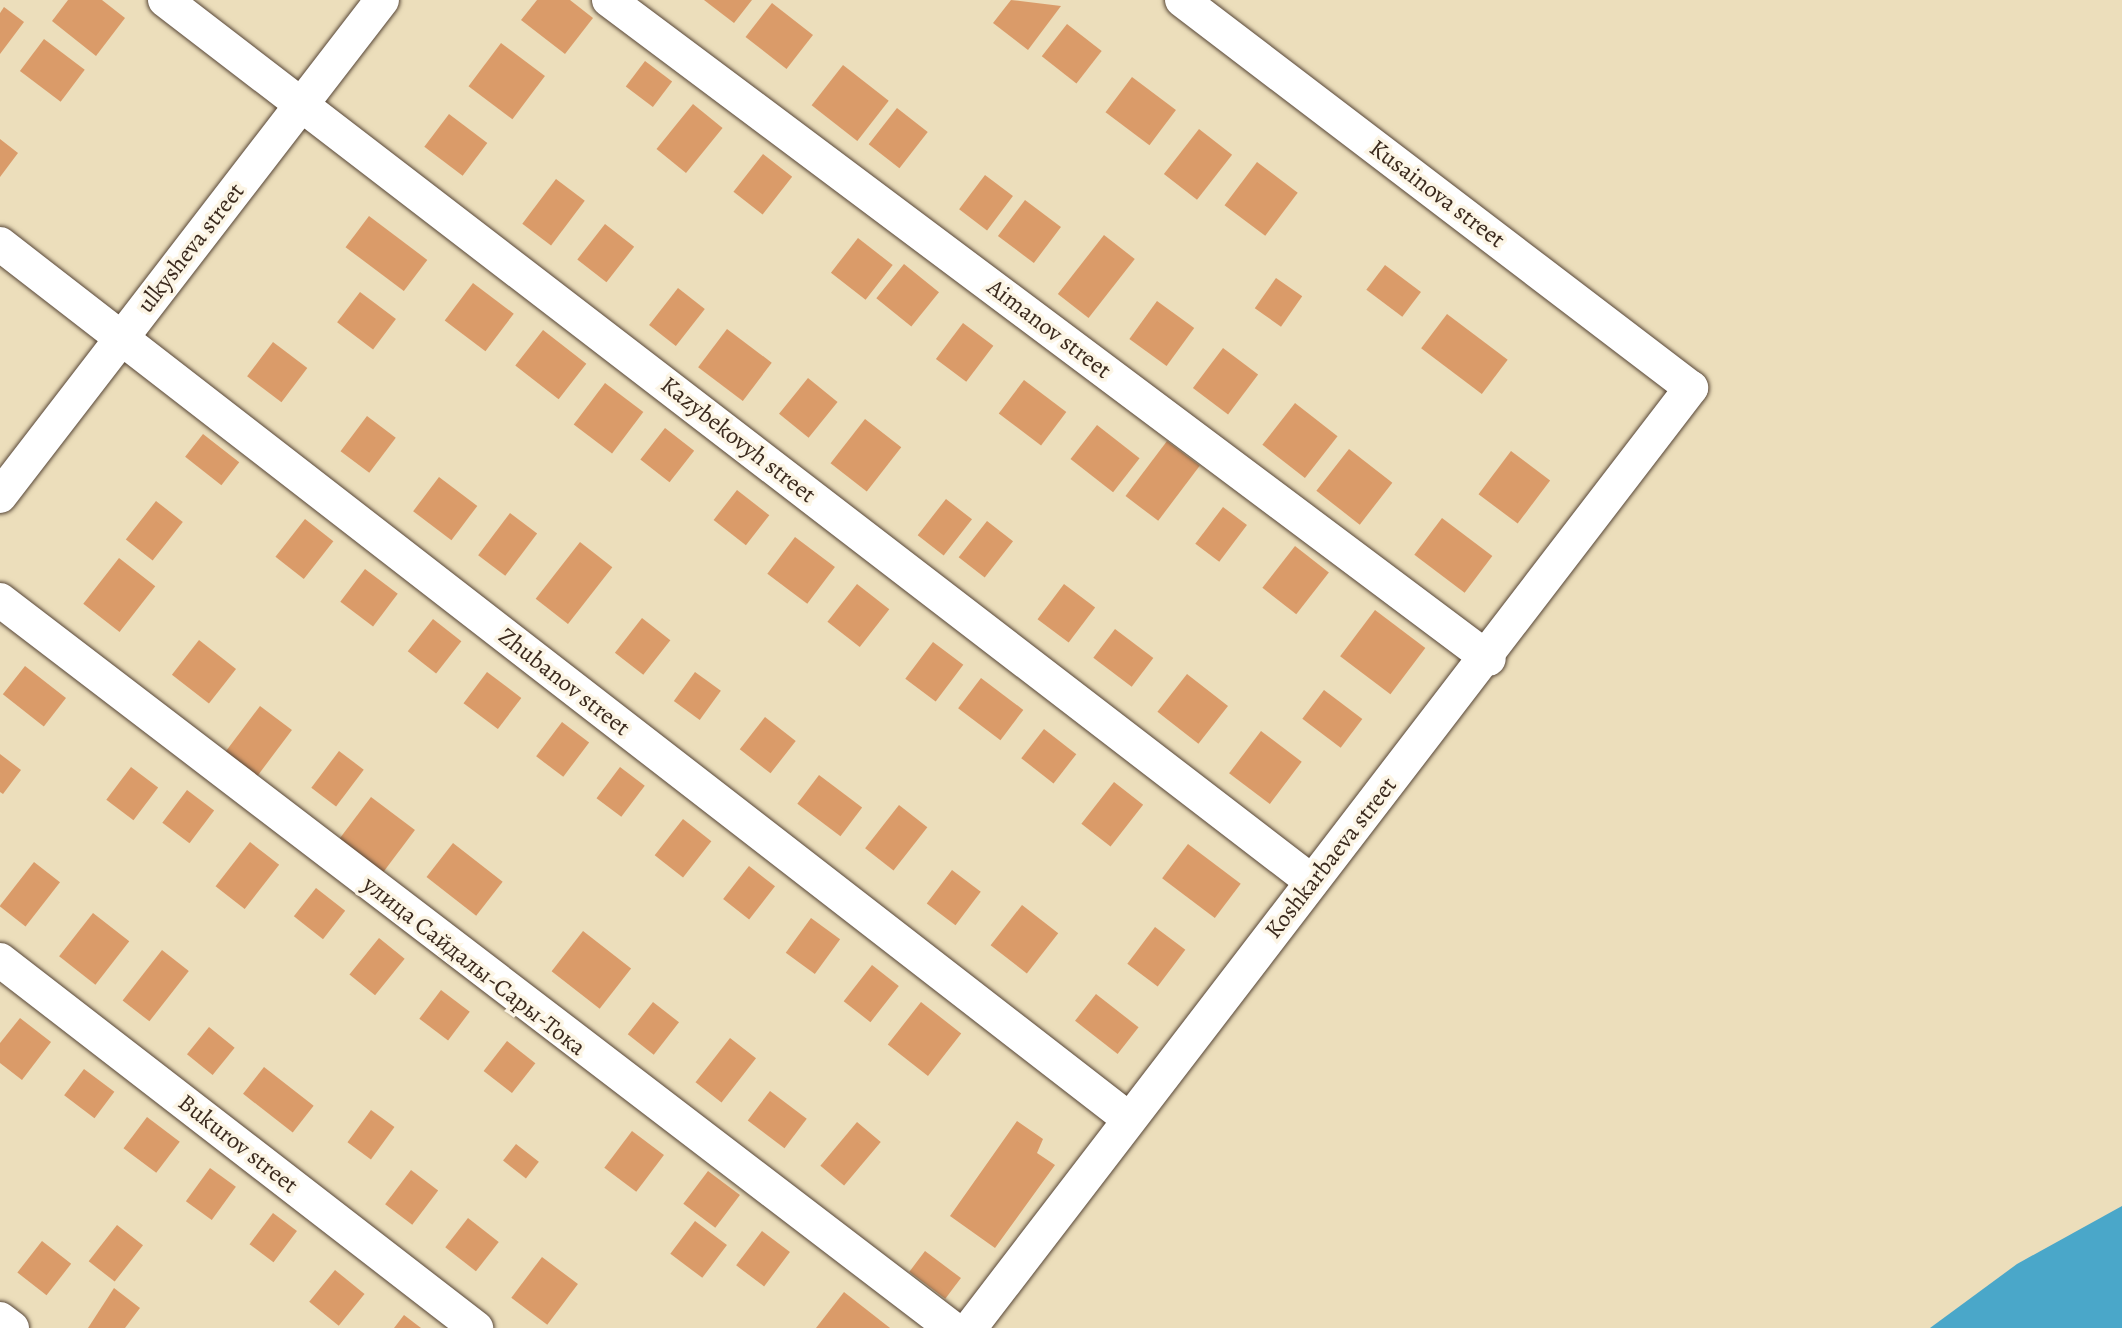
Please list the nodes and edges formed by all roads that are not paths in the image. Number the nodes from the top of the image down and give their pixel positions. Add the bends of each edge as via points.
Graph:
1 (165, 0) edge
2 (382, 0) edge
3 (609, 0) edge
4 (1182, 0) edge
5 (302, 104) junction
6 (0, 244) edge
7 (121, 339) junction
8 (1691, 388) joint
9 (0, 496) edge
10 (0, 600) edge
11 (1489, 659) junction
12 (1311, 881) junction
13 (0, 960) edge
14 (1129, 1119) junction
15 (0, 1319) edge
16 (12, 1328) edge
17 (476, 1328) edge
18 (952, 1328) edge
19 (970, 1328) edge

1 - 5 street, Kazybekovyh street
2 - 5 street, ulkysheva street
3 - 11 street, Aimanov street
4 - 8 street, Kusainova street
5 - 7 street, ulkysheva street
5 - 12 street, Kazybekovyh street
6 - 7 street, Zhubanov street
7 - 9 street, ulkysheva street
7 - 14 street, Zhubanov street
8 - 11 street, Koshkarbaeva street
10 - 18 street, улица Сайдалы-Сары-Тока
11 - 12 street, Koshkarbaeva street
12 - 14 street, Koshkarbaeva street
13 - 17 street, Bukurov street
14 - 19 street, Koshkarbaeva street
15 - 16 street

